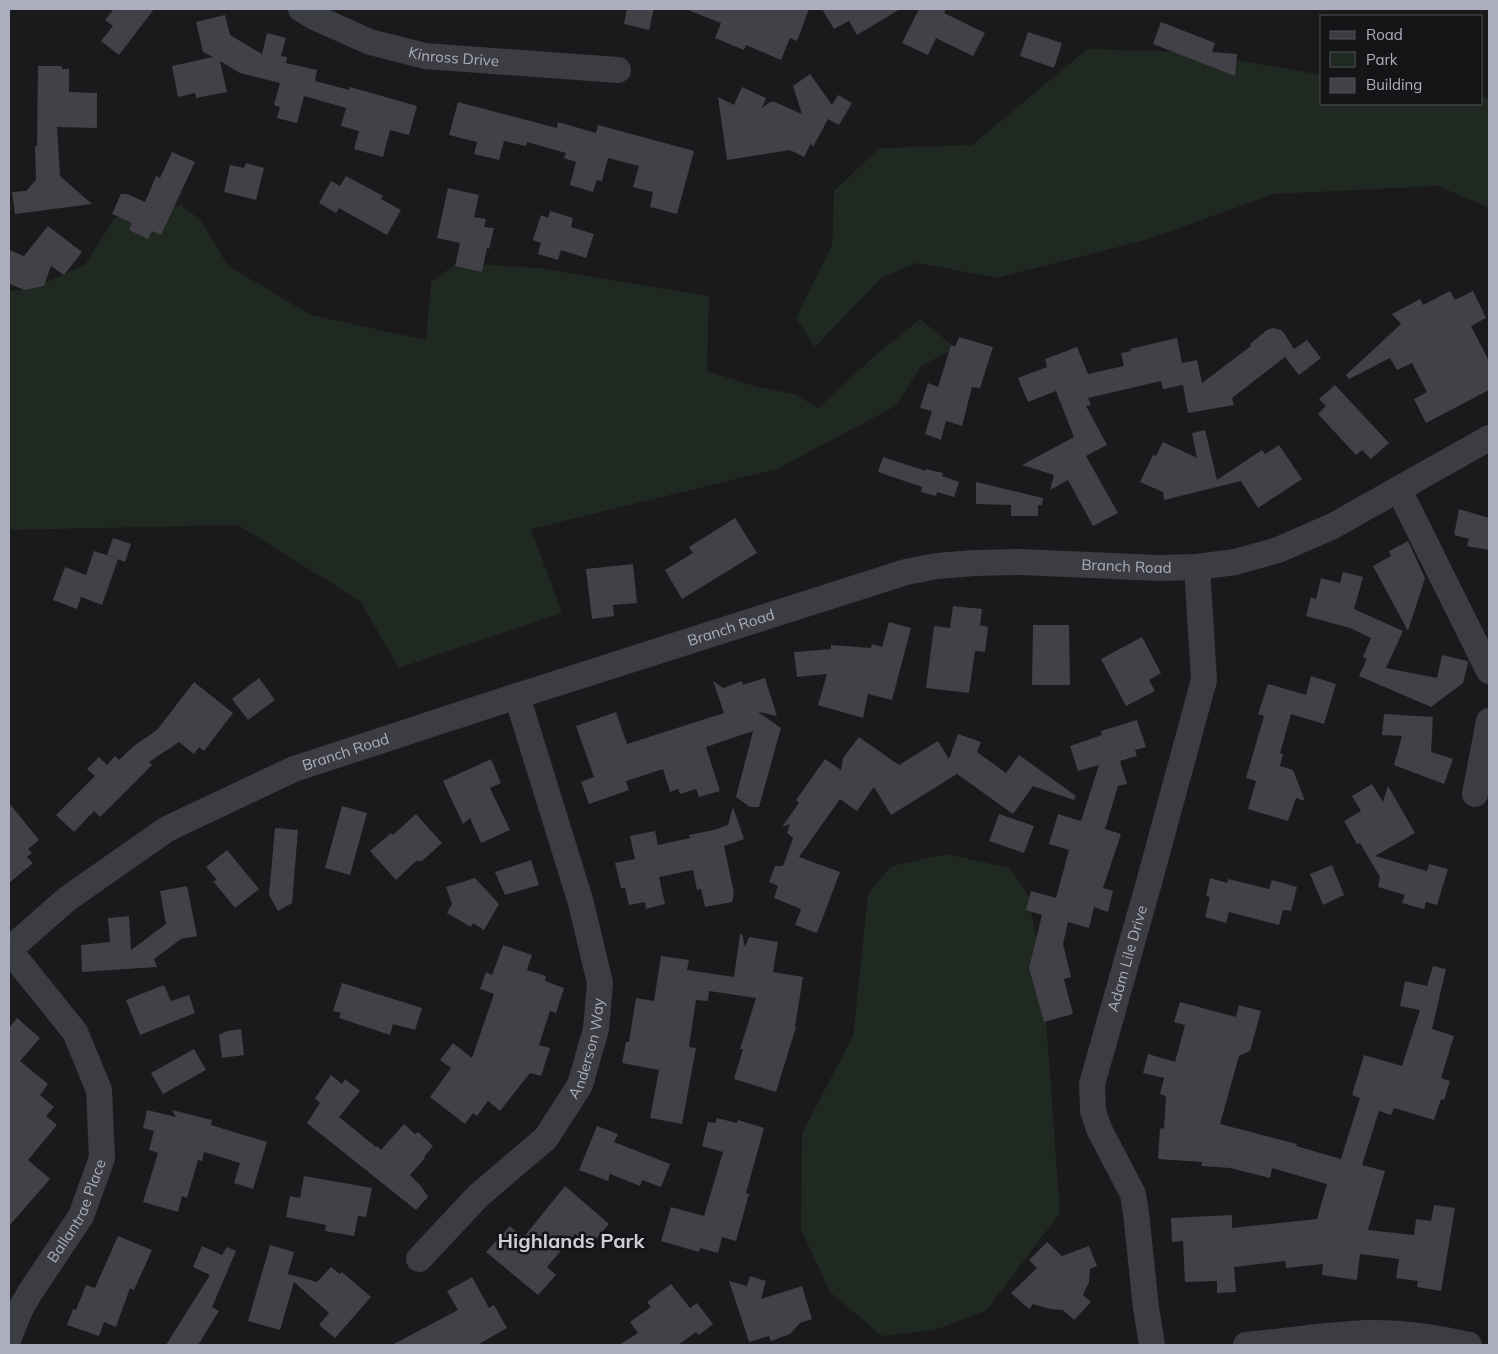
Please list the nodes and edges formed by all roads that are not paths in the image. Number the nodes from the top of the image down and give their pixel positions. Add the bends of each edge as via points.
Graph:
1 (301, 9) edge
2 (618, 70) dead end
3 (1489, 438) edge
4 (1399, 490) junction
5 (1197, 567) junction
6 (1489, 671) edge
7 (517, 696) junction
8 (1489, 721) edge
9 (1474, 794) dead end
10 (9, 950) edge
11 (419, 1259) dead end
12 (9, 1337) edge
13 (1152, 1345) edge
14 (1246, 1345) edge
15 (1469, 1345) edge

1 - 2 street, Kinross Drive via 370,42 425,56
3 - 4 street, Branch Road
4 - 5 street, Branch Road via 1333,526 1278,550 1235,562
4 - 6 street
5 - 7 street, Branch Road via 1020,562 937,566 906,572
5 - 13 street, Adam Lile Drive via 1204,680 1092,1084 1093,1111 1099,1129 1133,1194
7 - 10 street, Branch Road via 294,769 167,829 67,899
7 - 11 street, Anderson Way via 581,903 600,983 596,1029 580,1084 546,1138 478,1196
8 - 9 street
10 - 12 street, Ballantrae Place via 75,1032 99,1090 102,1158 81,1216 29,1294
14 - 15 street via 1366,1333 1403,1334

